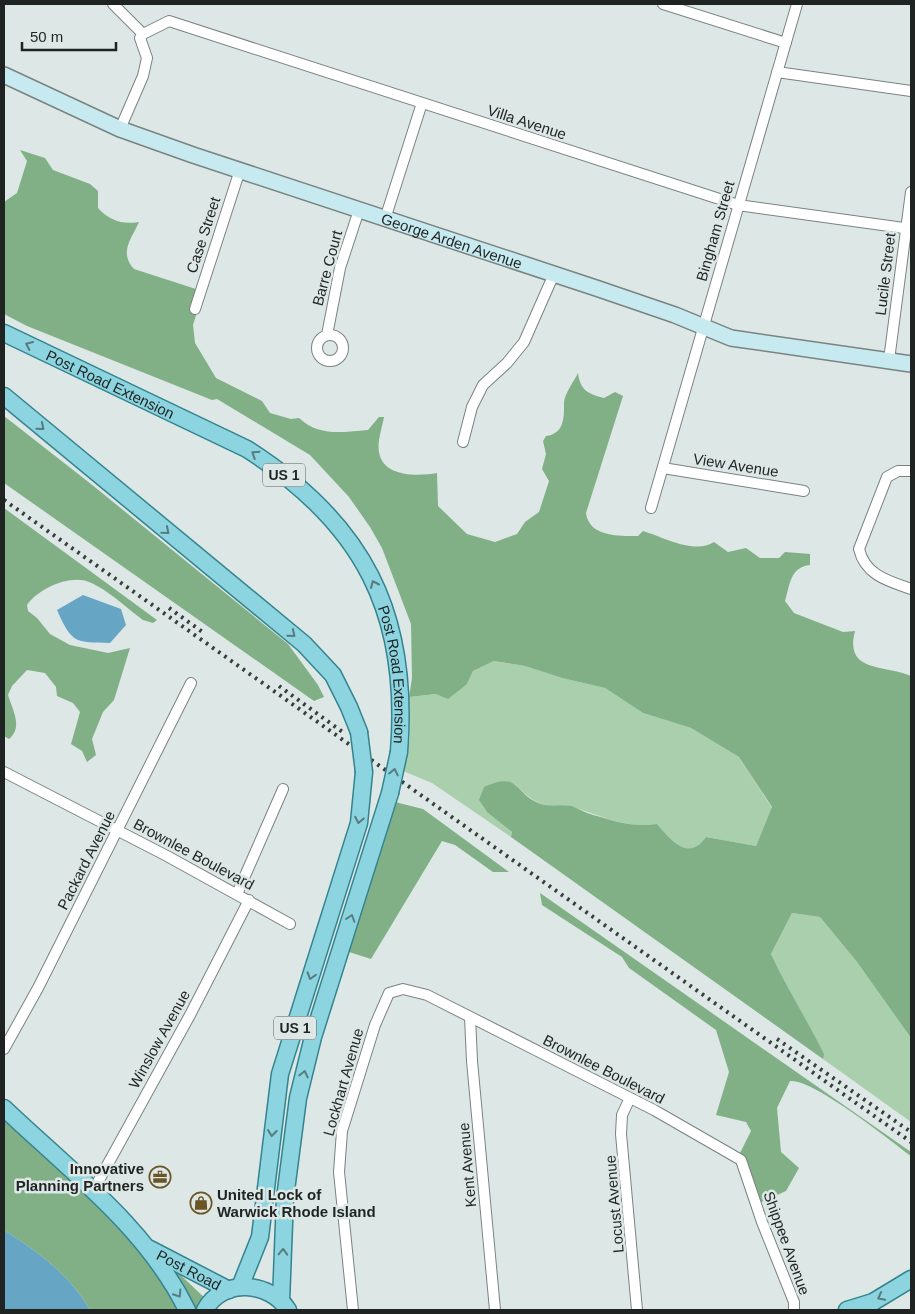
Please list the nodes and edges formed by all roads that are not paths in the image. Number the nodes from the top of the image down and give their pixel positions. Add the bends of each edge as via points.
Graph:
1 (113, 4) edge
2 (663, 4) edge
3 (797, 4) edge
4 (143, 34) junction
5 (786, 43) junction
6 (777, 72) junction
7 (4, 75) edge
8 (911, 91) edge
9 (422, 103) junction
10 (120, 128) junction
11 (240, 170) junction
12 (911, 192) edge
13 (738, 205) junction
14 (359, 210) junction
15 (385, 219) junction
16 (908, 229) edge
17 (554, 274) junction
18 (195, 309) dead end
19 (703, 327) junction
20 (4, 333) edge
21 (327, 335) dead end
22 (889, 360) junction
23 (911, 364) edge
24 (4, 396) edge
25 (463, 442) dead end
26 (663, 468) junction
27 (911, 471) edge
28 (804, 491) dead end
29 (651, 508) dead end
30 (911, 589) edge
31 (191, 683) dead end
32 (4, 772) edge
33 (283, 789) dead end
34 (117, 830) junction
35 (237, 894) junction
36 (249, 900) junction
37 (290, 924) dead end
38 (427, 995) joint
39 (470, 1017) junction
40 (4, 1049) edge
41 (630, 1098) junction
42 (4, 1108) edge
43 (751, 1186) joint
44 (93, 1191) junction
45 (148, 1248) junction
46 (911, 1279) edge
47 (235, 1288) junction
48 (285, 1306) edge
49 (186, 1310) edge
50 (205, 1310) edge
51 (353, 1310) edge
52 (495, 1310) edge
53 (637, 1310) edge
54 (794, 1310) edge
55 (847, 1310) edge

1 - 4 street
2 - 5 street
3 - 5 street, Bingham Street
4 - 9 street, Villa Avenue via 169,21
4 - 10 street via 140,38 147,58 143,76
5 - 6 street, Bingham Street
6 - 8 street
6 - 13 street, Bingham Street
7 - 10 street, George Arden Avenue
9 - 13 street, Villa Avenue
9 - 15 street
10 - 11 street, George Arden Avenue
11 - 14 street, George Arden Avenue
11 - 18 street, Case Street
12 - 16 street, Lucile Street
13 - 16 street, Villa Avenue
13 - 19 street, Bingham Street
14 - 15 street, George Arden Avenue
14 - 21 street, Barre Court via 340,268
15 - 17 street, George Arden Avenue
16 - 22 street, Lucile Street
17 - 19 street, George Arden Avenue
17 - 25 street via 524,342 483,386 472,407
19 - 22 street, George Arden Avenue via 731,338
19 - 26 street, Bingham Street
48 -> 20 main road, Post Road Extension / US 1, bridge via 285,1198 298,1098 313,1037 390,792 399,752 401,719 394,639 375,583 350,539 313,499 275,467 247,449
22 - 23 street, George Arden Avenue
24 -> 47 main road, US 1, bridge via 304,644 332,675 359,732 364,772 359,823 280,1074 260,1237
26 - 28 street, View Avenue
26 - 29 street, Bingham Street
27 - 30 street via 898,471 887,477 859,549 862,562 872,572
31 - 34 street, Packard Avenue
32 - 34 street, Brownlee Boulevard
33 - 35 street
34 - 35 street, Brownlee Boulevard
34 - 40 street, Packard Avenue
35 - 36 street, Brownlee Boulevard
36 - 37 street, Brownlee Boulevard
36 - 44 street, Winslow Avenue
38 - 39 street, Brownlee Boulevard
38 - 51 street, Lockhart Avenue via 403,989 389,993 375,1025 342,1131 339,1172
39 - 41 street, Brownlee Boulevard
39 - 52 street, Kent Avenue
41 - 43 street, Brownlee Boulevard via 741,1160
41 - 53 street, Locust Avenue via 622,1115 622,1134
42 - 44 main road, Post Road
43 - 54 street, Shippee Avenue via 794,1302
44 - 45 main road, Post Road
45 - 47 main road, Post Road
45 -> 49 main road, Post Road
46 -> 55 main road via 873,1302
47 - 48 main road, Post Road via 255,1287 269,1292
47 - 50 main road, Post Road via 217,1297

